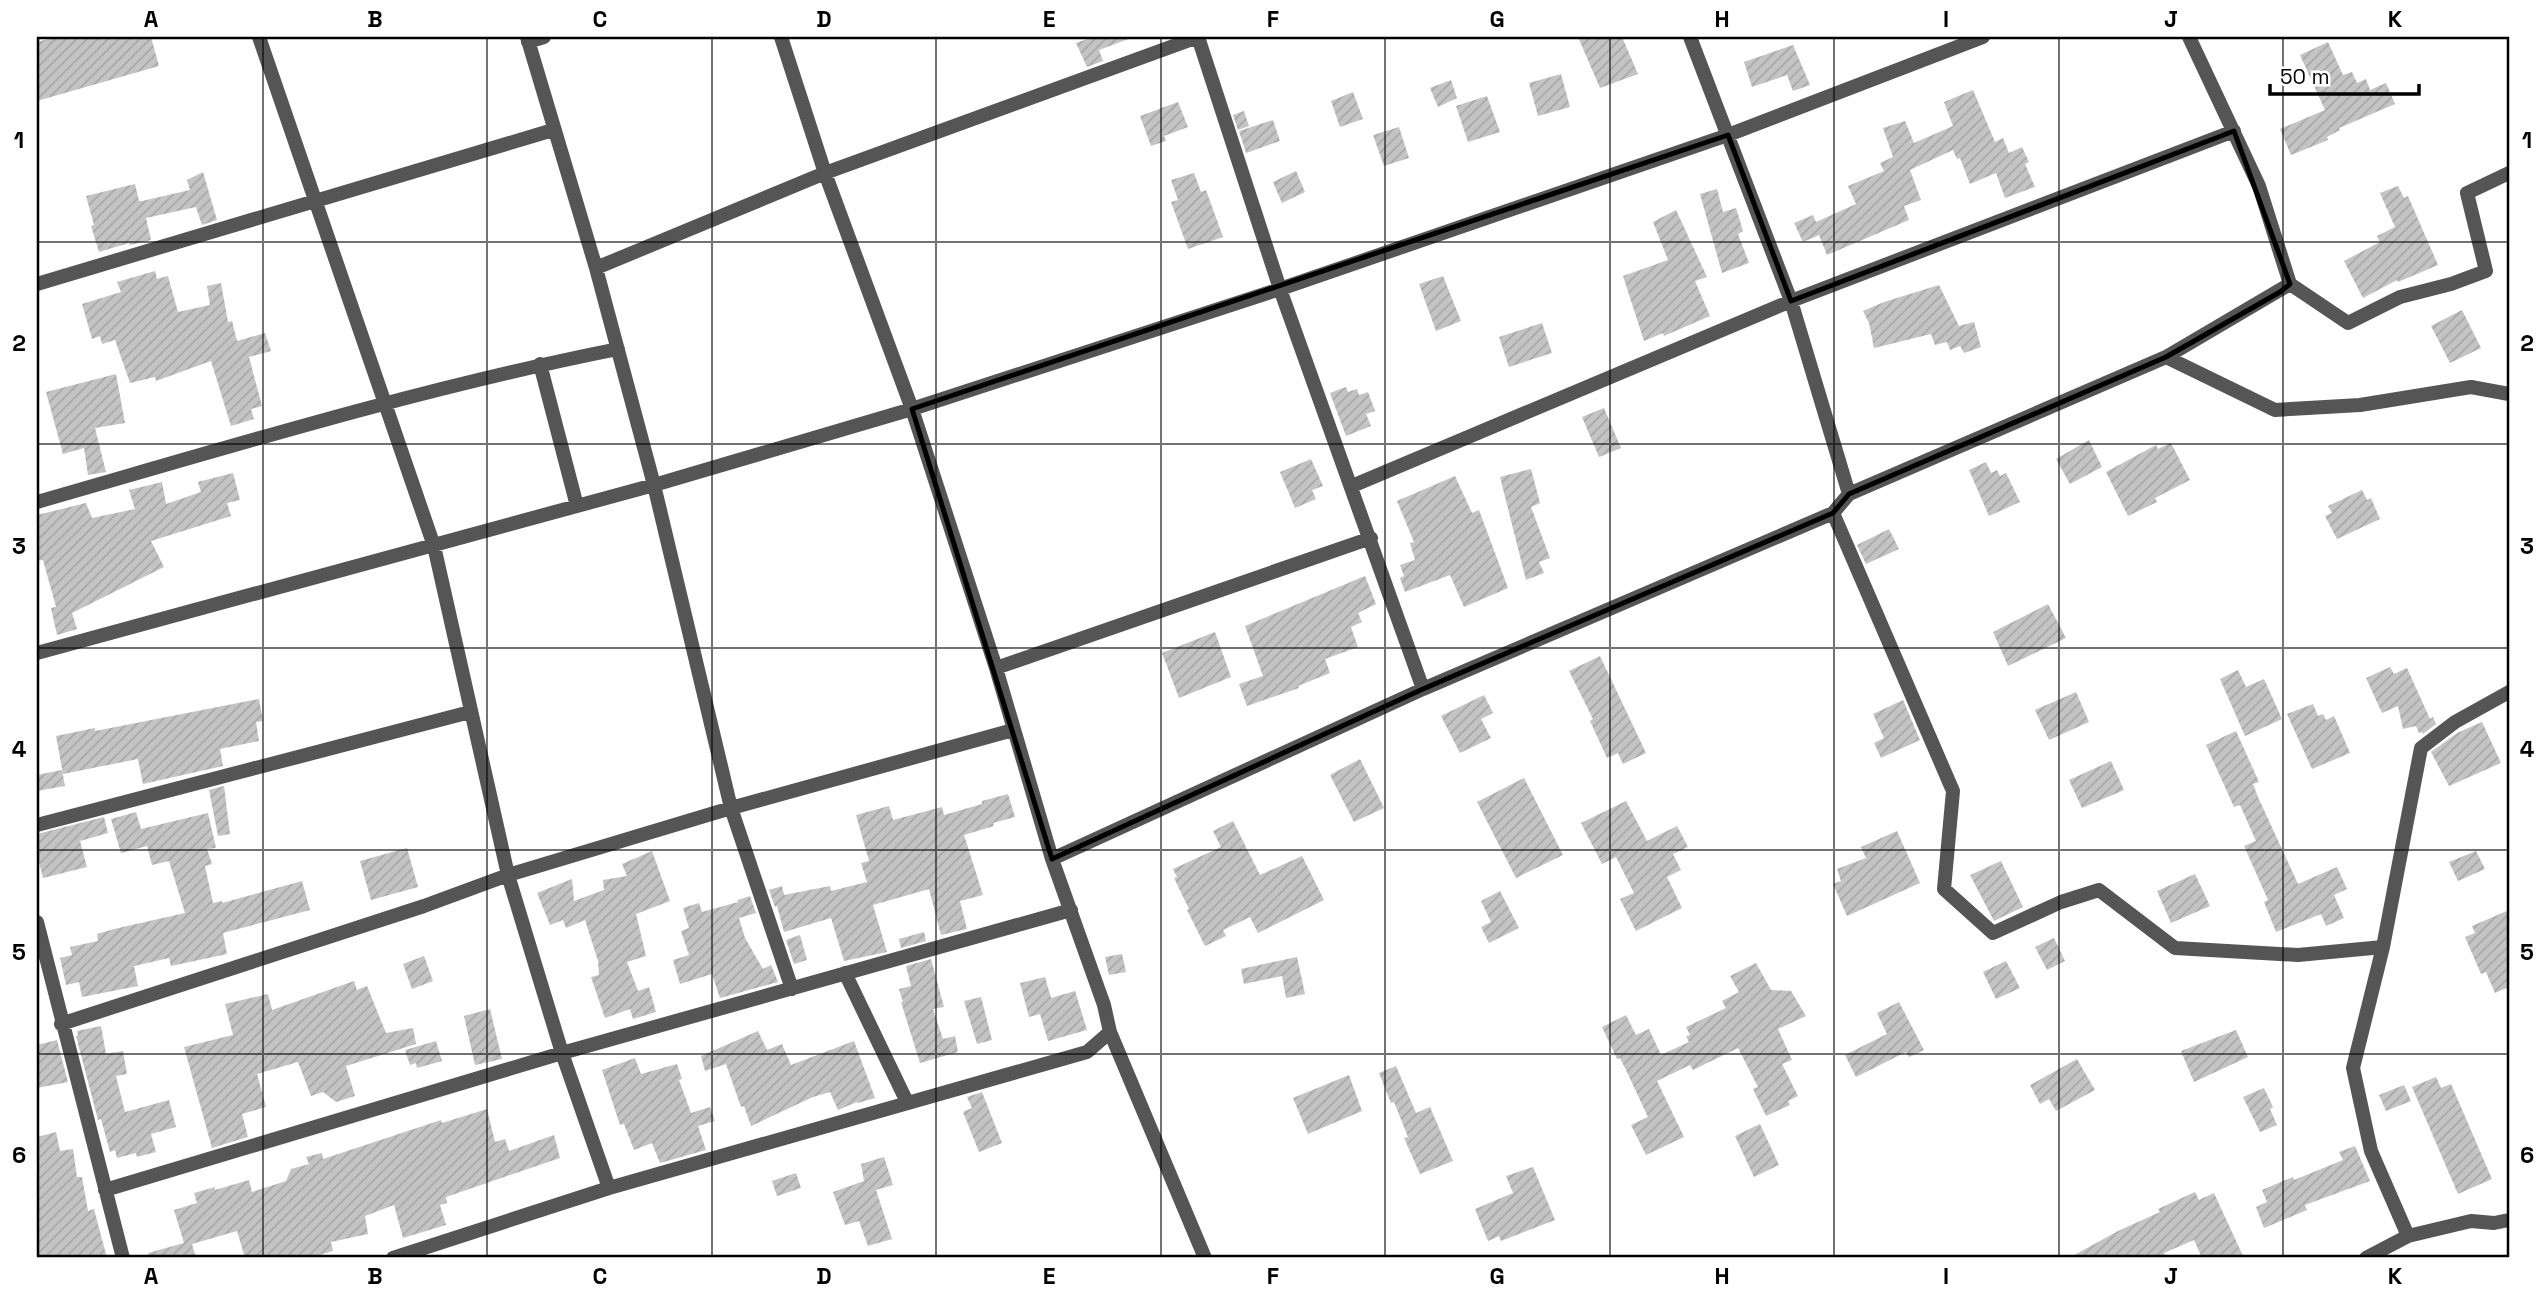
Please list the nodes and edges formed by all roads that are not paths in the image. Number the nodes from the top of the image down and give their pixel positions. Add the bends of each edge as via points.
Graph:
1 (259, 37) edge
2 (544, 37) edge
3 (780, 37) edge
4 (1198, 37) edge
5 (1690, 37) edge
6 (1983, 37) edge
7 (2189, 37) edge
8 (527, 39) edge
9 (553, 130) junction
10 (2234, 131) junction
11 (1728, 135) junction
12 (825, 173) junction
13 (2509, 173) edge
14 (314, 203) junction
15 (596, 268) junction
16 (37, 284) edge
17 (2290, 284) junction
18 (1280, 289) junction
19 (1791, 301) junction
20 (618, 348) junction
21 (2166, 357) junction
22 (540, 364) junction
23 (2509, 394) edge
24 (383, 403) junction
25 (912, 409) junction
26 (654, 485) junction
27 (1352, 486) junction
28 (1849, 494) junction
29 (37, 502) edge
30 (578, 506) junction
31 (1833, 513) junction
32 (1371, 538) junction
33 (434, 546) junction
34 (37, 653) edge
35 (996, 668) junction
36 (1423, 689) junction
37 (2509, 692) edge
38 (470, 712) junction
39 (1013, 730) junction
40 (731, 808) junction
41 (37, 825) edge
42 (1052, 859) junction
43 (508, 875) junction
44 (1071, 910) junction
45 (37, 922) edge
46 (2383, 947) junction
47 (845, 973) junction
48 (792, 989) junction
49 (61, 1024) junction
50 (1110, 1032) junction
51 (562, 1053) junction
52 (908, 1102) junction
53 (609, 1188) junction
54 (105, 1190) junction
55 (2509, 1220) edge
56 (2408, 1236) junction
57 (123, 1258) edge
58 (393, 1258) edge
59 (1205, 1258) edge
60 (2366, 1258) edge

1 - 14 street
2 - 8 street
3 - 12 street
4 - 12 street
4 - 18 street
5 - 11 street
6 - 11 street
7 - 10 street
8 - 9 street
9 - 14 street
9 - 15 street
10 - 17 street via 2259,186
10 - 19 street
11 - 18 street
11 - 19 street
12 - 15 street
12 - 25 street
13 - 17 street via 2468,193 2486,271 2400,297 2348,324
14 - 16 street
14 - 24 street
15 - 20 street
17 - 21 street
18 - 25 street
18 - 27 street
19 - 27 street
19 - 28 street
20 - 22 street
20 - 26 street
21 - 23 street via 2275,410 2360,405 2471,387
21 - 28 street
22 - 24 street
22 - 30 street
24 - 29 street
24 - 33 street
25 - 26 street
25 - 35 street
26 - 30 street
26 - 40 street
27 - 32 street
28 - 31 street
30 - 33 street
31 - 36 street
31 - 46 street via 1953,791 1944,889 1993,933 2099,890 2175,948 2298,954
32 - 35 street
32 - 36 street
33 - 34 street
33 - 38 street
35 - 39 street
36 - 42 street
37 - 46 street via 2455,722 2421,748
38 - 41 street
38 - 43 street
39 - 40 street
39 - 42 street
40 - 43 street
40 - 48 street
42 - 44 street
43 - 49 street
43 - 51 street
44 - 47 street
44 - 50 street
45 - 49 street
46 - 56 street via 2353,1068 2371,1151
47 - 48 street
47 - 52 street
48 - 51 street
49 - 54 street
50 - 52 street via 1087,1052
50 - 59 street
51 - 53 street
51 - 54 street
52 - 53 street
53 - 58 street
54 - 57 street
55 - 56 street via 2471,1221
56 - 60 street

